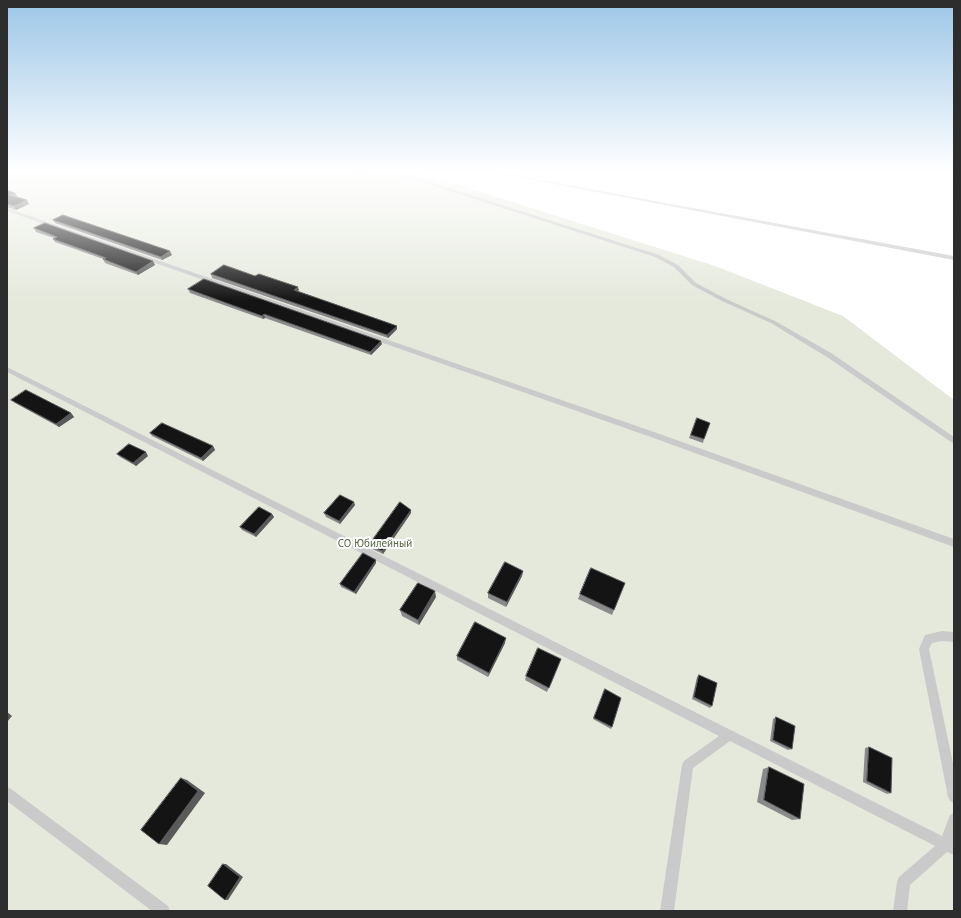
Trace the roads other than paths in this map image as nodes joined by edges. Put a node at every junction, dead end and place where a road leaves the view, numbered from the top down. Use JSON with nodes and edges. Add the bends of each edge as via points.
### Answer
{"nodes":[{"id":1,"x":27,"y":216,"type":"edge"},
{"id":2,"x":531,"y":216,"type":"edge"},
{"id":3,"x":728,"y":216,"type":"edge"},
{"id":4,"x":954,"y":258,"type":"edge"},
{"id":5,"x":7,"y":370,"type":"edge"},
{"id":6,"x":954,"y":441,"type":"edge"},
{"id":7,"x":954,"y":543,"type":"edge"},
{"id":8,"x":954,"y":637,"type":"edge"},
{"id":9,"x":729,"y":735,"type":"junction"},
{"id":10,"x":7,"y":793,"type":"edge"},
{"id":11,"x":954,"y":797,"type":"edge"},
{"id":12,"x":954,"y":819,"type":"edge"},
{"id":13,"x":950,"y":847,"type":"edge"},
{"id":14,"x":164,"y":911,"type":"edge"},
{"id":15,"x":667,"y":911,"type":"edge"},
{"id":16,"x":900,"y":911,"type":"edge"}],
"edges":[{"from":1,"to":7,"type":"lane"},
{"from":2,"to":6,"type":"lane","via":[[657,256],[676,266],[694,284],[772,322],[829,355]]},
{"from":3,"to":4,"type":"lane"},
{"from":5,"to":9,"type":"lane"},
{"from":8,"to":11,"type":"lane","via":[[928,639],[924,649]]},
{"from":9,"to":13,"type":"lane"},
{"from":9,"to":15,"type":"lane","via":[[688,765]]},
{"from":10,"to":14,"type":"lane"},
{"from":12,"to":13,"type":"lane"},
{"from":13,"to":16,"type":"lane","via":[[904,882]]}]}
